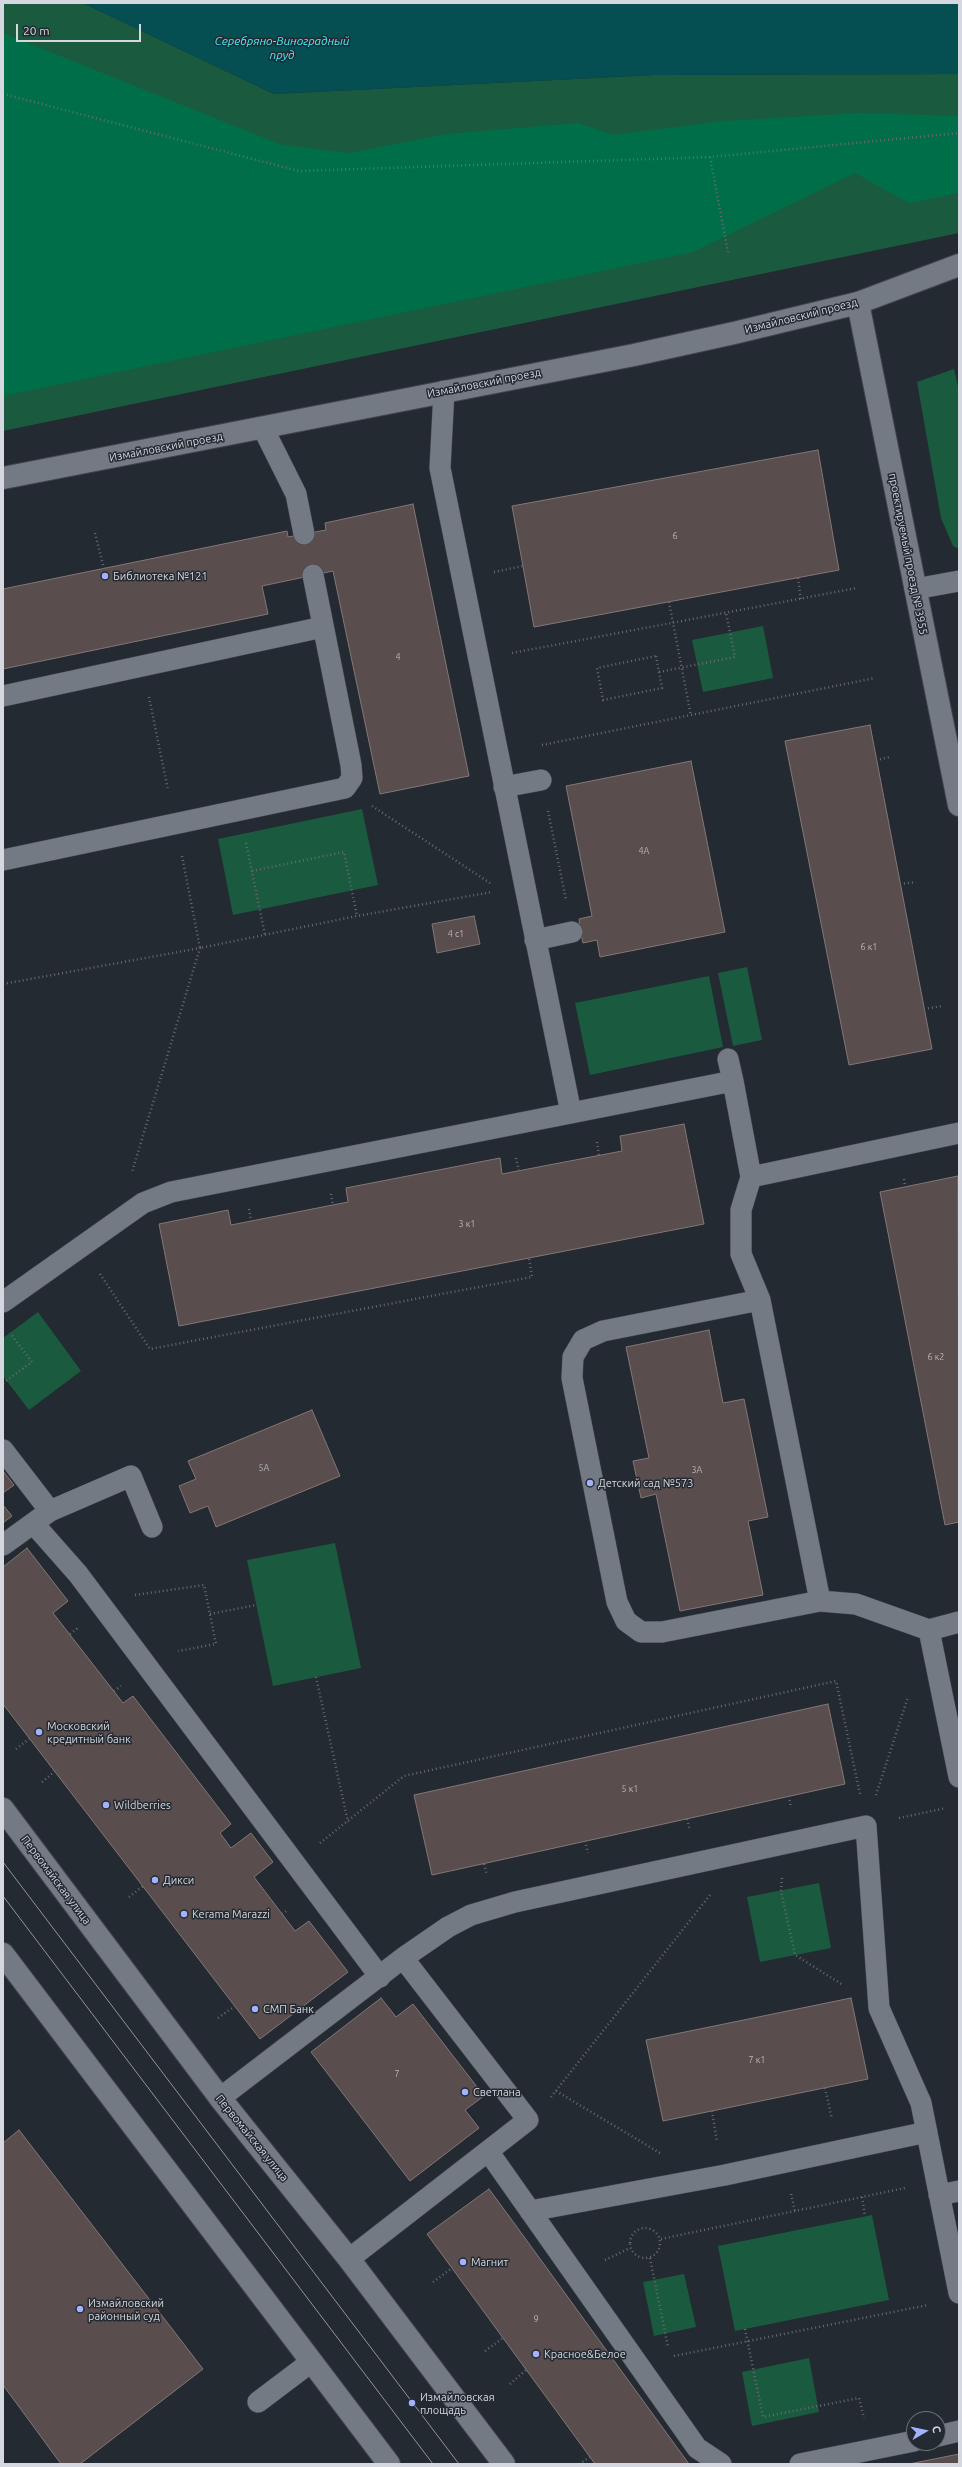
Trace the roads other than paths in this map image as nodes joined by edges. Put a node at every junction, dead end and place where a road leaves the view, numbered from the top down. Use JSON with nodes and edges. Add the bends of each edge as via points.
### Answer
{"nodes":[{"id":1,"x":959,"y":266,"type":"edge"},
{"id":2,"x":858,"y":302,"type":"junction"},
{"id":3,"x":444,"y":391,"type":"junction"},
{"id":4,"x":263,"y":428,"type":"junction"},
{"id":5,"x":3,"y":478,"type":"edge"},
{"id":6,"x":304,"y":534,"type":"dead end"},
{"id":7,"x":313,"y":575,"type":"dead end"},
{"id":8,"x":959,"y":581,"type":"edge"},
{"id":9,"x":915,"y":589,"type":"junction"},
{"id":10,"x":323,"y":627,"type":"junction"},
{"id":11,"x":3,"y":696,"type":"edge"},
{"id":12,"x":541,"y":780,"type":"dead end"},
{"id":13,"x":504,"y":787,"type":"junction"},
{"id":14,"x":959,"y":805,"type":"edge"},
{"id":15,"x":3,"y":860,"type":"edge"},
{"id":16,"x":572,"y":932,"type":"dead end"},
{"id":17,"x":535,"y":940,"type":"junction"},
{"id":18,"x":728,"y":1060,"type":"dead end"},
{"id":19,"x":733,"y":1081,"type":"junction"},
{"id":20,"x":571,"y":1113,"type":"junction"},
{"id":21,"x":959,"y":1133,"type":"edge"},
{"id":22,"x":751,"y":1177,"type":"junction"},
{"id":23,"x":760,"y":1300,"type":"junction"},
{"id":24,"x":3,"y":1302,"type":"edge"},
{"id":25,"x":3,"y":1450,"type":"edge"},
{"id":26,"x":42,"y":1517,"type":"junction"},
{"id":27,"x":152,"y":1527,"type":"dead end"},
{"id":28,"x":3,"y":1545,"type":"edge"},
{"id":29,"x":820,"y":1601,"type":"junction"},
{"id":30,"x":959,"y":1622,"type":"edge"},
{"id":31,"x":929,"y":1630,"type":"junction"},
{"id":32,"x":959,"y":1778,"type":"edge"},
{"id":33,"x":3,"y":1809,"type":"edge"},
{"id":34,"x":3,"y":1954,"type":"edge"},
{"id":35,"x":403,"y":1958,"type":"junction"},
{"id":36,"x":380,"y":1977,"type":"junction"},
{"id":37,"x":220,"y":2098,"type":"junction"},
{"id":38,"x":927,"y":2132,"type":"junction"},
{"id":39,"x":488,"y":2151,"type":"junction"},
{"id":40,"x":945,"y":2189,"type":"edge"},
{"id":41,"x":530,"y":2211,"type":"junction"},
{"id":42,"x":349,"y":2259,"type":"junction"},
{"id":43,"x":959,"y":2293,"type":"edge"},
{"id":44,"x":311,"y":2362,"type":"junction"},
{"id":45,"x":258,"y":2402,"type":"dead end"},
{"id":46,"x":959,"y":2432,"type":"edge"},
{"id":47,"x":946,"y":2434,"type":"edge"},
{"id":48,"x":906,"y":2443,"type":"edge"},
{"id":49,"x":389,"y":2464,"type":"edge"},
{"id":50,"x":504,"y":2464,"type":"edge"},
{"id":51,"x":721,"y":2464,"type":"edge"},
{"id":52,"x":800,"y":2464,"type":"edge"}],
"edges":[{"from":1,"to":2,"type":"street","name":"Измайловский проезд"},
{"from":2,"to":3,"type":"street","name":"Измайловский проезд","via":[[634,355]]},
{"from":2,"to":9,"type":"street","name":"проектируемый проезд № 3955"},
{"from":3,"to":4,"type":"street","name":"Измайловский проезд"},
{"from":3,"to":13,"type":"lane","via":[[440,468]]},
{"from":4,"to":5,"type":"street","name":"Измайловский проезд"},
{"from":4,"to":6,"type":"lane","via":[[296,494]]},
{"from":7,"to":10,"type":"lane"},
{"from":8,"to":9,"type":"lane"},
{"from":9,"to":14,"type":"street","name":"проектируемый проезд № 3955"},
{"from":10,"to":11,"type":"lane"},
{"from":10,"to":15,"type":"lane","via":[[351,765],[352,778],[345,788]]},
{"from":12,"to":13,"type":"lane"},
{"from":13,"to":17,"type":"lane"},
{"from":16,"to":17,"type":"lane"},
{"from":17,"to":20,"type":"lane"},
{"from":18,"to":19,"type":"lane"},
{"from":19,"to":20,"type":"lane"},
{"from":19,"to":22,"type":"lane"},
{"from":20,"to":24,"type":"lane","via":[[170,1192],[143,1203]]},
{"from":21,"to":22,"type":"lane"},
{"from":22,"to":23,"type":"lane","via":[[741,1210],[741,1254]]},
{"from":23,"to":29,"type":"lane"},
{"from":23,"to":29,"type":"lane","via":[[603,1331],[583,1340],[573,1357],[572,1378],[615,1594],[626,1621],[641,1632],[662,1632]]},
{"from":25,"to":26,"type":"lane"},
{"from":26,"to":27,"type":"lane","via":[[131,1476]]},
{"from":26,"to":28,"type":"lane"},
{"from":26,"to":36,"type":"lane","via":[[78,1574]]},
{"from":29,"to":31,"type":"lane","via":[[856,1604]]},
{"from":30,"to":31,"type":"lane"},
{"from":31,"to":32,"type":"lane"},
{"from":33,"to":37,"type":"street","name":"Первомайская улица"},
{"from":34,"to":44,"type":"street"},
{"from":35,"to":36,"type":"lane"},
{"from":35,"to":38,"type":"lane","via":[[448,1927],[471,1915],[515,1902],[866,1826],[879,2008],[921,2103]]},
{"from":35,"to":39,"type":"lane","via":[[528,2120]]},
{"from":36,"to":37,"type":"lane"},
{"from":37,"to":42,"type":"street","name":"Первомайская улица"},
{"from":38,"to":40,"type":"lane"},
{"from":38,"to":41,"type":"lane","via":[[725,2175]]},
{"from":39,"to":41,"type":"lane"},
{"from":39,"to":42,"type":"lane"},
{"from":40,"to":43,"type":"lane"},
{"from":41,"to":51,"type":"lane","via":[[697,2448]]},
{"from":42,"to":50,"type":"street","name":"Первомайская улица"},
{"from":44,"to":45,"type":"lane"},
{"from":44,"to":49,"type":"street"},
{"from":46,"to":47,"type":"lane"},
{"from":48,"to":52,"type":"lane"}]}
